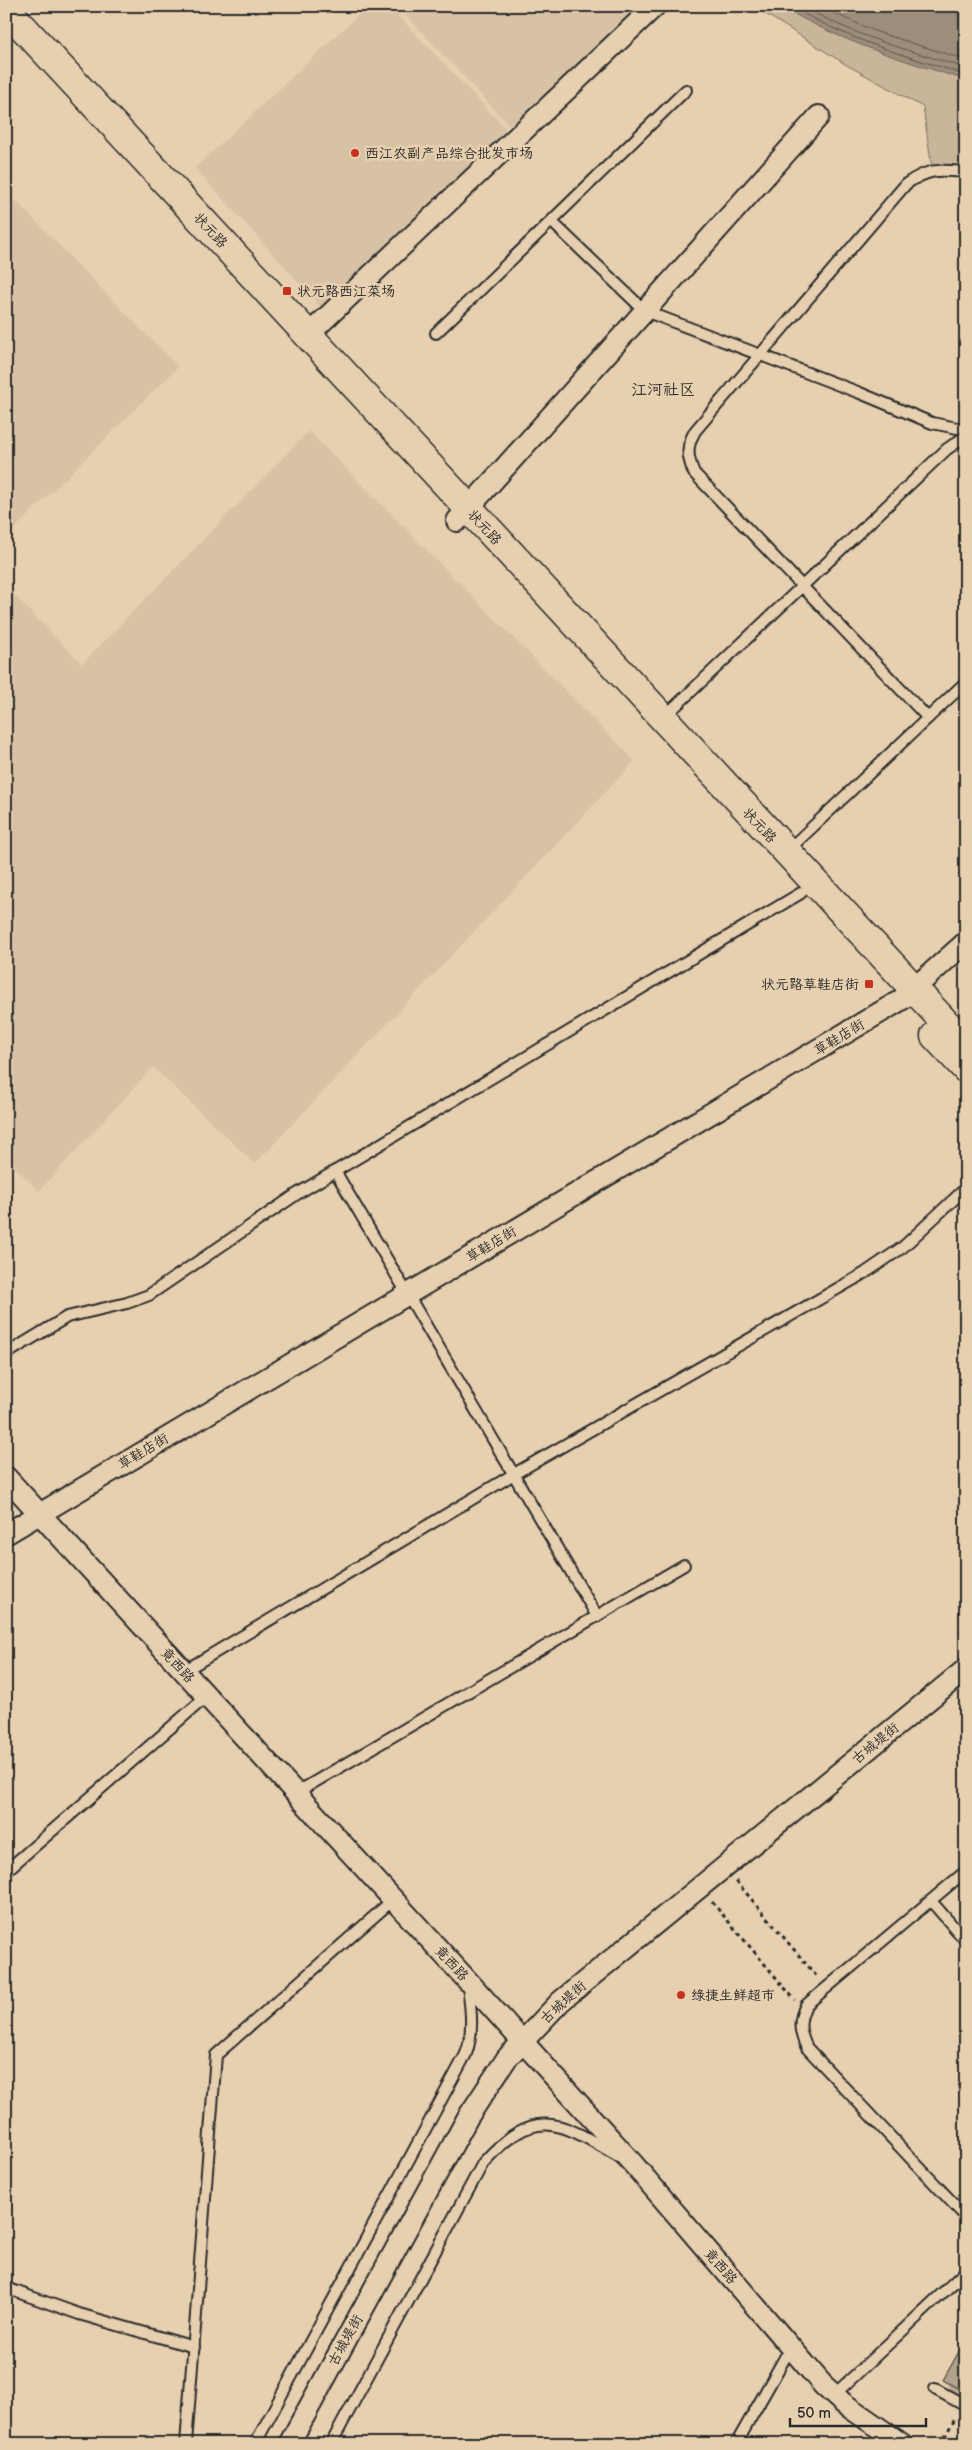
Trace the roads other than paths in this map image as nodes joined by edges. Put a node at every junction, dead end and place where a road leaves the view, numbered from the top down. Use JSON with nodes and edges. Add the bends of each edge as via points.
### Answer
{"nodes":[{"id":1,"x":653,"y":7,"type":"edge"},
{"id":2,"x":6,"y":9,"type":"edge"},
{"id":3,"x":6,"y":33,"type":"edge"},
{"id":4,"x":686,"y":90,"type":"dead end"},
{"id":5,"x":818,"y":116,"type":"dead end"},
{"id":6,"x":966,"y":172,"type":"edge"},
{"id":7,"x":552,"y":222,"type":"junction"},
{"id":8,"x":645,"y":311,"type":"junction"},
{"id":9,"x":436,"y":334,"type":"dead end"},
{"id":10,"x":308,"y":336,"type":"junction"},
{"id":11,"x":760,"y":355,"type":"junction"},
{"id":12,"x":966,"y":427,"type":"edge"},
{"id":13,"x":966,"y":436,"type":"edge"},
{"id":14,"x":463,"y":515,"type":"junction"},
{"id":15,"x":802,"y":586,"type":"junction"},
{"id":16,"x":966,"y":682,"type":"edge"},
{"id":17,"x":662,"y":718,"type":"junction"},
{"id":18,"x":928,"y":718,"type":"junction"},
{"id":19,"x":786,"y":852,"type":"junction"},
{"id":20,"x":801,"y":893,"type":"junction"},
{"id":21,"x":966,"y":942,"type":"edge"},
{"id":22,"x":908,"y":995,"type":"junction"},
{"id":23,"x":966,"y":1045,"type":"edge"},
{"id":24,"x":966,"y":1069,"type":"edge"},
{"id":25,"x":335,"y":1171,"type":"junction"},
{"id":26,"x":966,"y":1188,"type":"edge"},
{"id":27,"x":408,"y":1293,"type":"junction"},
{"id":28,"x":6,"y":1354,"type":"edge"},
{"id":29,"x":514,"y":1474,"type":"junction"},
{"id":30,"x":6,"y":1477,"type":"edge"},
{"id":31,"x":38,"y":1513,"type":"junction"},
{"id":32,"x":6,"y":1534,"type":"edge"},
{"id":33,"x":684,"y":1565,"type":"dead end"},
{"id":34,"x":597,"y":1616,"type":"junction"},
{"id":35,"x":966,"y":1669,"type":"edge"},
{"id":36,"x":184,"y":1671,"type":"junction"},
{"id":37,"x":207,"y":1696,"type":"junction"},
{"id":38,"x":296,"y":1793,"type":"junction"},
{"id":39,"x":6,"y":1871,"type":"edge"},
{"id":40,"x":966,"y":1871,"type":"edge"},
{"id":41,"x":394,"y":1899,"type":"junction"},
{"id":42,"x":931,"y":1901,"type":"junction"},
{"id":43,"x":966,"y":1941,"type":"edge"},
{"id":44,"x":467,"y":1980,"type":"junction"},
{"id":45,"x":522,"y":2041,"type":"junction"},
{"id":46,"x":634,"y":2165,"type":"junction"},
{"id":47,"x":966,"y":2217,"type":"edge"},
{"id":48,"x":966,"y":2271,"type":"edge"},
{"id":49,"x":6,"y":2288,"type":"edge"},
{"id":50,"x":194,"y":2347,"type":"junction"},
{"id":51,"x":791,"y":2347,"type":"junction"},
{"id":52,"x":935,"y":2389,"type":"dead end"},
{"id":53,"x":834,"y":2395,"type":"junction"},
{"id":54,"x":964,"y":2405,"type":"edge"},
{"id":55,"x":186,"y":2444,"type":"edge"},
{"id":56,"x":255,"y":2444,"type":"edge"},
{"id":57,"x":289,"y":2444,"type":"edge"},
{"id":58,"x":331,"y":2444,"type":"edge"},
{"id":59,"x":736,"y":2444,"type":"edge"},
{"id":60,"x":902,"y":2444,"type":"edge"}],
"edges":[{"from":1,"to":10,"type":"street"},
{"from":2,"to":10,"type":"main road","name":"状元路"},
{"from":3,"to":14,"type":"main road","name":"状元路"},
{"from":4,"to":7,"type":"lane"},
{"from":5,"to":8,"type":"street"},
{"from":6,"to":11,"type":"lane","via":[[936,170],[921,174],[906,184]]},
{"from":7,"to":8,"type":"lane"},
{"from":7,"to":9,"type":"lane"},
{"from":8,"to":11,"type":"lane"},
{"from":8,"to":14,"type":"street"},
{"from":10,"to":14,"type":"main road","name":"状元路"},
{"from":11,"to":12,"type":"lane","via":[[932,423]]},
{"from":11,"to":15,"type":"lane","via":[[695,431],[688,444],[687,457],[694,473]]},
{"from":13,"to":15,"type":"lane","via":[[947,449]]},
{"from":14,"to":17,"type":"main road","name":"状元路"},
{"from":14,"to":20,"type":"main road","name":"状元路"},
{"from":15,"to":17,"type":"lane"},
{"from":15,"to":18,"type":"lane"},
{"from":16,"to":18,"type":"lane"},
{"from":17,"to":19,"type":"main road","name":"状元路"},
{"from":18,"to":19,"type":"lane"},
{"from":19,"to":22,"type":"main road","name":"状元路"},
{"from":20,"to":22,"type":"main road","name":"状元路"},
{"from":20,"to":25,"type":"lane"},
{"from":21,"to":22,"type":"street","name":"草鞋店街"},
{"from":22,"to":23,"type":"main road","name":"状元路"},
{"from":22,"to":24,"type":"main road","name":"状元路"},
{"from":22,"to":27,"type":"street","name":"草鞋店街"},
{"from":25,"to":27,"type":"lane"},
{"from":25,"to":28,"type":"lane","via":[[149,1295],[67,1317]]},
{"from":26,"to":29,"type":"lane","via":[[903,1247],[865,1273]]},
{"from":27,"to":29,"type":"lane"},
{"from":27,"to":31,"type":"street","name":"草鞋店街"},
{"from":29,"to":34,"type":"lane"},
{"from":29,"to":36,"type":"lane"},
{"from":30,"to":31,"type":"street","name":"竟西路"},
{"from":31,"to":32,"type":"street","name":"草鞋店街"},
{"from":31,"to":36,"type":"street","name":"竟西路"},
{"from":33,"to":34,"type":"lane"},
{"from":34,"to":38,"type":"lane"},
{"from":35,"to":45,"type":"street","name":"古城堤街","via":[[561,2001]]},
{"from":36,"to":37,"type":"street","name":"竟西路"},
{"from":37,"to":38,"type":"street","name":"竟西路"},
{"from":37,"to":39,"type":"lane"},
{"from":38,"to":41,"type":"street","name":"竟西路"},
{"from":40,"to":42,"type":"lane"},
{"from":41,"to":44,"type":"street","name":"竟西路"},
{"from":41,"to":50,"type":"lane","via":[[216,2055]]},
{"from":42,"to":43,"type":"lane"},
{"from":42,"to":47,"type":"lane","via":[[806,2005],[799,2018],[807,2048]]},
{"from":44,"to":45,"type":"street","name":"竟西路"},
{"from":44,"to":56,"type":"lane","via":[[472,2039],[466,2054]]},
{"from":45,"to":46,"type":"street","name":"竟西路"},
{"from":45,"to":57,"type":"street","name":"古城堤街","via":[[468,2117]]},
{"from":46,"to":51,"type":"street","name":"竟西路"},
{"from":46,"to":58,"type":"lane","via":[[572,2129],[549,2124],[522,2129],[501,2143],[483,2163]]},
{"from":48,"to":53,"type":"lane"},
{"from":49,"to":50,"type":"lane","via":[[79,2314]]},
{"from":50,"to":55,"type":"lane"},
{"from":51,"to":53,"type":"street","name":"竟西路"},
{"from":51,"to":59,"type":"lane"},
{"from":52,"to":54,"type":"lane"},
{"from":53,"to":60,"type":"street","name":"竟西路"}]}
